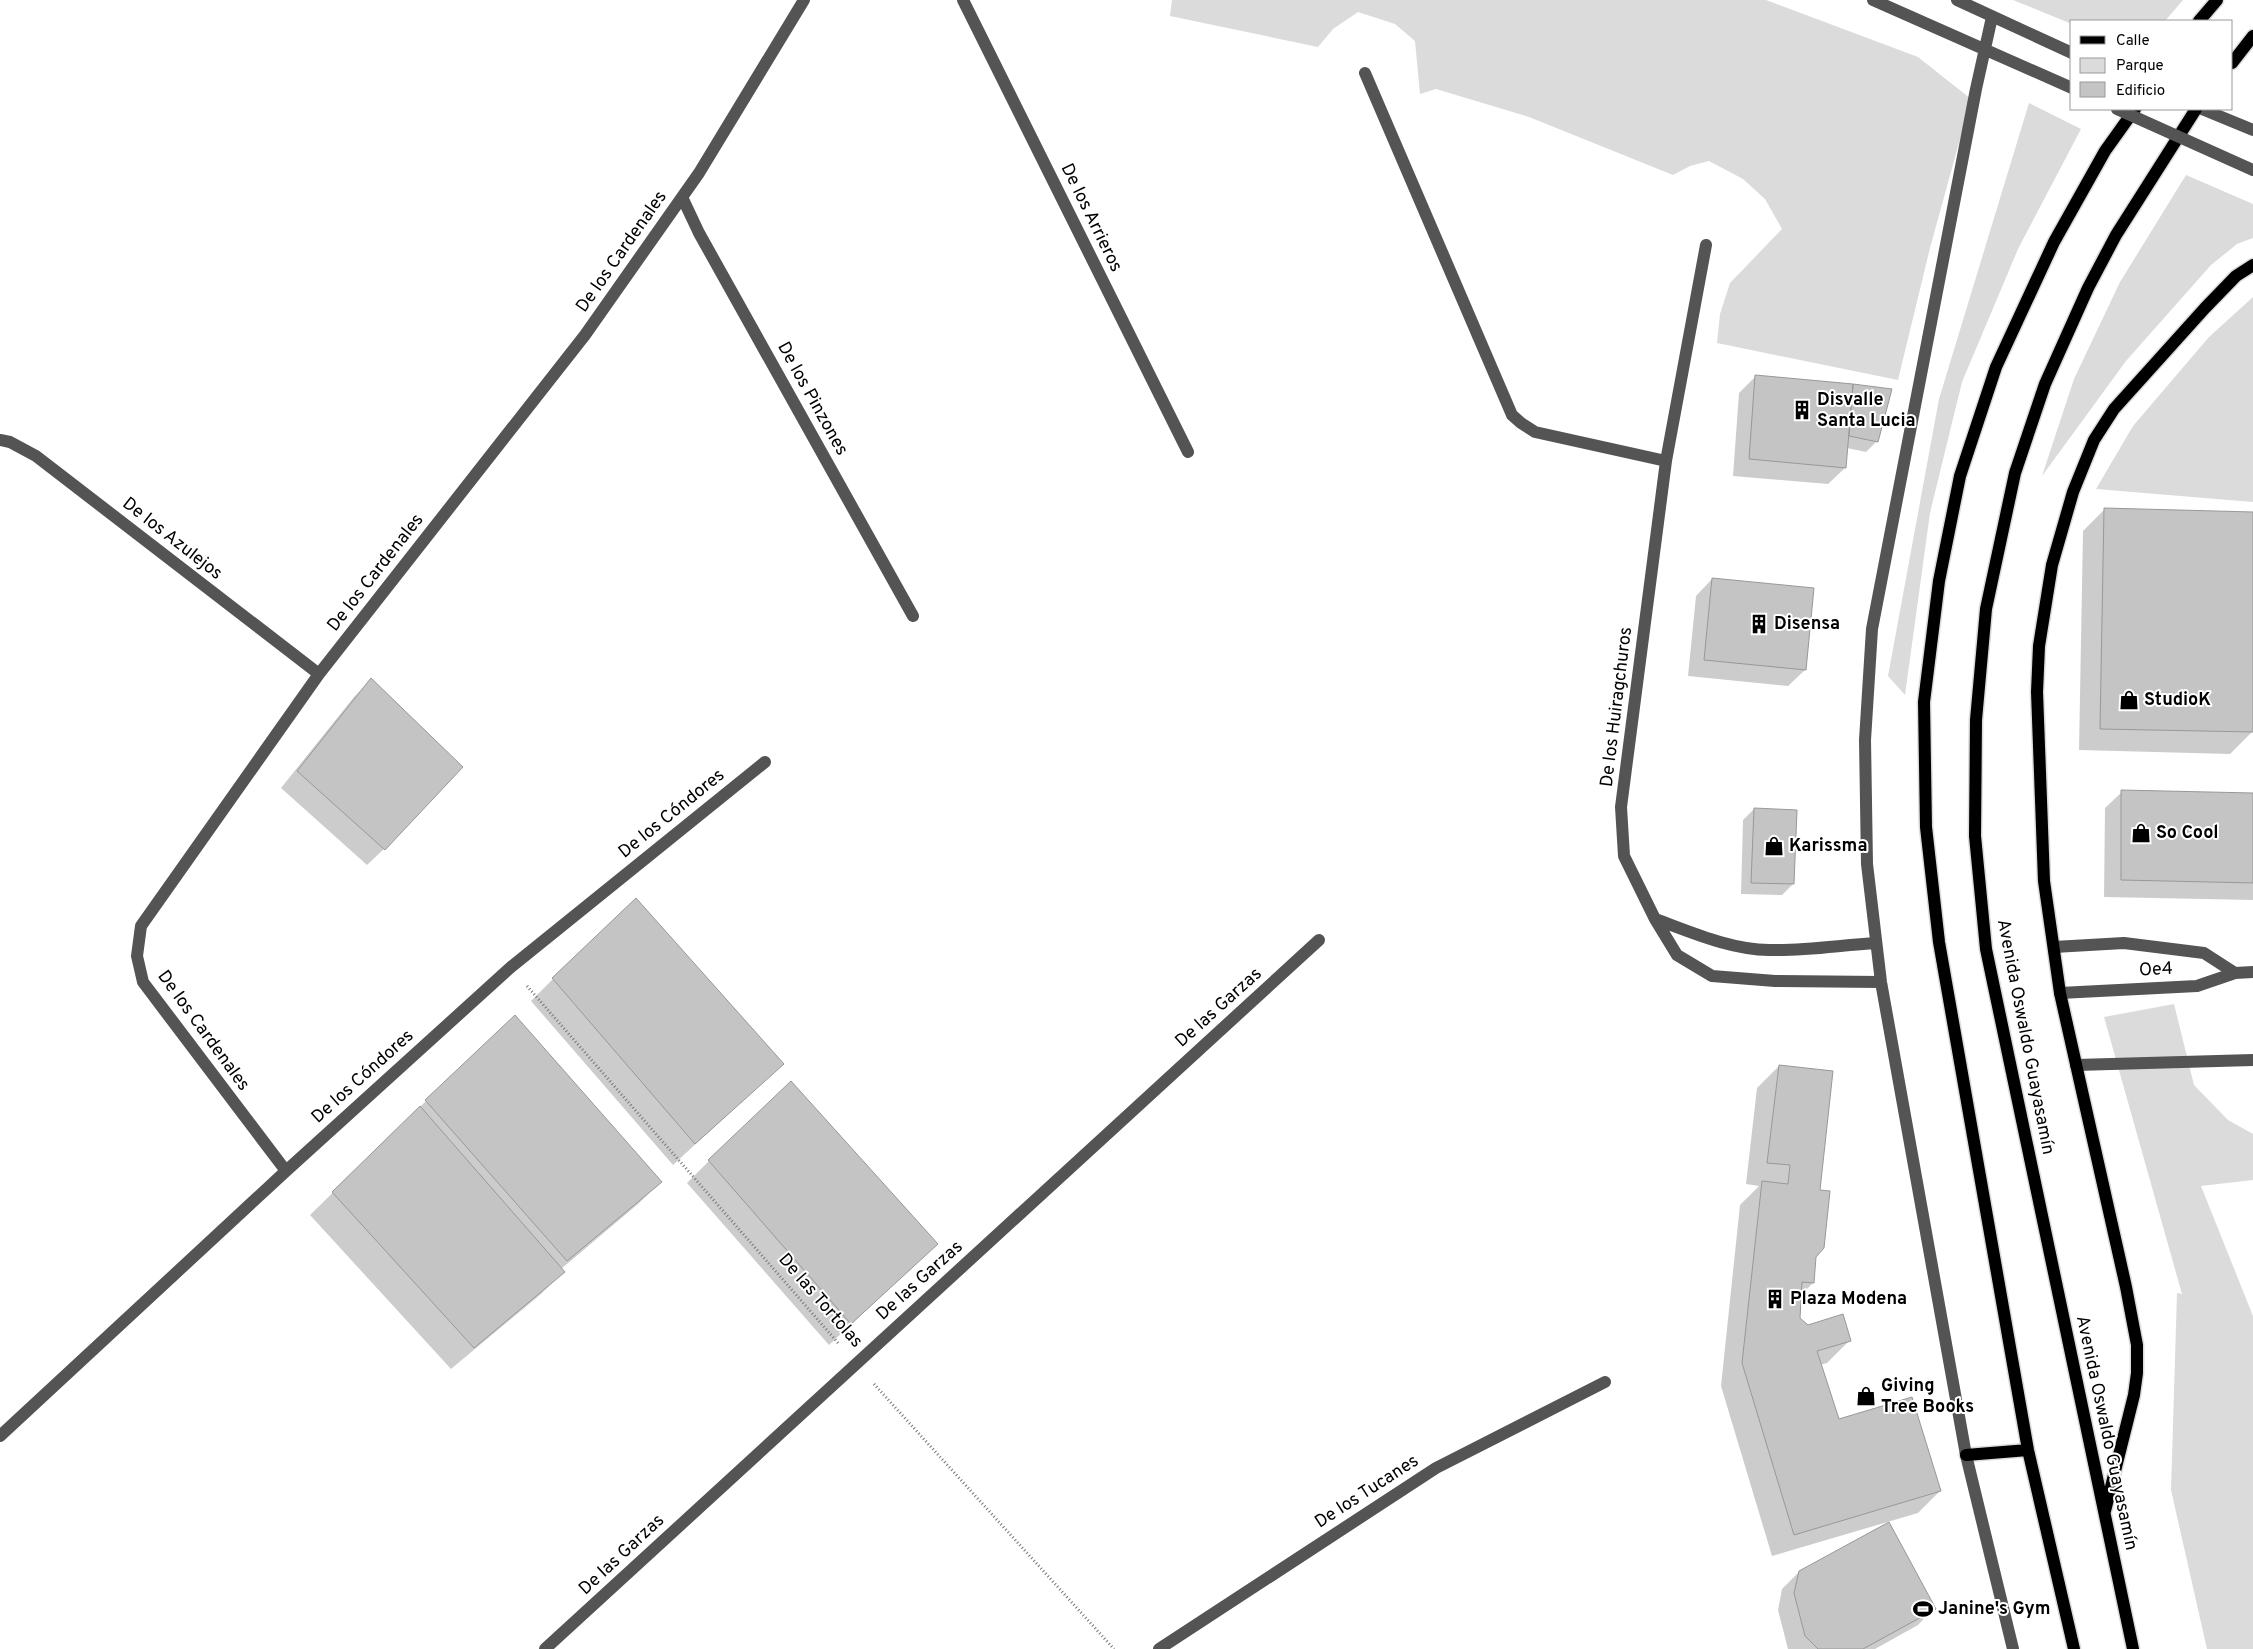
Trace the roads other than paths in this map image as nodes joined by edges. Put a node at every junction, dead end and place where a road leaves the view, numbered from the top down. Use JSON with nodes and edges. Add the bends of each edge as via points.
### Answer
{"nodes":[{"id":1,"x":804,"y":0,"type":"edge"},
{"id":2,"x":963,"y":0,"type":"edge"},
{"id":3,"x":1873,"y":0,"type":"edge"},
{"id":4,"x":1957,"y":0,"type":"edge"},
{"id":5,"x":2217,"y":0,"type":"edge"},
{"id":6,"x":1992,"y":17,"type":"junction"},
{"id":7,"x":2200,"y":20,"type":"edge"},
{"id":8,"x":2253,"y":36,"type":"edge"},
{"id":9,"x":1983,"y":51,"type":"junction"},
{"id":10,"x":2069,"y":52,"type":"edge"},
{"id":11,"x":2233,"y":62,"type":"edge"},
{"id":12,"x":1365,"y":73,"type":"dead end"},
{"id":13,"x":2070,"y":87,"type":"edge"},
{"id":14,"x":2119,"y":110,"type":"edge"},
{"id":15,"x":2134,"y":110,"type":"edge"},
{"id":16,"x":2195,"y":110,"type":"edge"},
{"id":17,"x":2204,"y":110,"type":"edge"},
{"id":18,"x":2253,"y":130,"type":"edge"},
{"id":19,"x":2253,"y":170,"type":"edge"},
{"id":20,"x":682,"y":197,"type":"junction"},
{"id":21,"x":1706,"y":245,"type":"dead end"},
{"id":22,"x":2253,"y":265,"type":"edge"},
{"id":23,"x":0,"y":440,"type":"edge"},
{"id":24,"x":1188,"y":452,"type":"dead end"},
{"id":25,"x":1666,"y":462,"type":"junction"},
{"id":26,"x":913,"y":616,"type":"dead end"},
{"id":27,"x":319,"y":674,"type":"junction"},
{"id":28,"x":765,"y":762,"type":"dead end"},
{"id":29,"x":1655,"y":919,"type":"junction"},
{"id":30,"x":1319,"y":940,"type":"dead end"},
{"id":31,"x":1876,"y":943,"type":"junction"},
{"id":32,"x":2054,"y":947,"type":"junction"},
{"id":33,"x":2253,"y":972,"type":"edge"},
{"id":34,"x":2235,"y":973,"type":"junction"},
{"id":35,"x":1881,"y":982,"type":"junction"},
{"id":36,"x":2060,"y":994,"type":"junction"},
{"id":37,"x":2253,"y":1060,"type":"edge"},
{"id":38,"x":2076,"y":1065,"type":"junction"},
{"id":39,"x":286,"y":1171,"type":"junction"},
{"id":40,"x":1605,"y":1382,"type":"dead end"},
{"id":41,"x":0,"y":1436,"type":"edge"},
{"id":42,"x":2028,"y":1450,"type":"junction"},
{"id":43,"x":1966,"y":1456,"type":"junction"},
{"id":44,"x":2104,"y":1514,"type":"junction"},
{"id":45,"x":545,"y":1649,"type":"edge"},
{"id":46,"x":1158,"y":1649,"type":"edge"},
{"id":47,"x":2013,"y":1649,"type":"edge"},
{"id":48,"x":2074,"y":1649,"type":"edge"},
{"id":49,"x":2133,"y":1649,"type":"edge"}],
"edges":[{"from":1,"to":20,"type":"street","name":"De los Cardenales"},
{"from":2,"to":24,"type":"street","name":"De los Arrieros"},
{"from":3,"to":9,"type":"street"},
{"from":4,"to":6,"type":"street"},
{"from":5,"to":7,"type":"main road"},
{"from":6,"to":9,"type":"street"},
{"from":6,"to":10,"type":"street"},
{"from":8,"to":11,"type":"main road"},
{"from":9,"to":13,"type":"street"},
{"from":9,"to":31,"type":"street","via":[[1872,629],[1865,740],[1867,864]]},
{"from":12,"to":25,"type":"street","via":[[1512,415],[1535,432]]},
{"from":14,"to":19,"type":"street","bridge":true},
{"from":15,"to":42,"type":"main road","via":[[2105,151],[2054,242],[1996,367],[1960,476],[1939,581],[1924,702],[1926,827],[1939,942]]},
{"from":16,"to":44,"type":"main road","name":"Avenida Oswaldo Guayasamín","via":[[2116,235],[2045,384],[2015,472],[1986,609],[1976,720],[1975,836],[1986,949]]},
{"from":17,"to":18,"type":"street"},
{"from":20,"to":26,"type":"street","name":"De los Pinzones"},
{"from":20,"to":27,"type":"street","name":"De los Cardenales","via":[[584,335]]},
{"from":21,"to":25,"type":"street","name":"De los Huiragchuros"},
{"from":22,"to":32,"type":"main road","via":[[2236,276],[2114,408],[2091,446],[2073,492],[2052,565],[2037,692],[2044,881]]},
{"from":23,"to":27,"type":"street","name":"De los Azulejos","via":[[36,456]]},
{"from":25,"to":29,"type":"street","name":"De los Huiragchuros","via":[[1621,807],[1624,856]]},
{"from":27,"to":39,"type":"street","name":"De los Cardenales","via":[[151,909],[141,926],[138,941],[143,982]]},
{"from":28,"to":39,"type":"street","name":"De los Cóndores","via":[[510,967]]},
{"from":29,"to":31,"type":"street","via":[[1743,947],[1769,950]]},
{"from":29,"to":35,"type":"street","name":"De los Huiragchuros","via":[[1676,954],[1712,976],[1775,982]]},
{"from":30,"to":45,"type":"street","name":"De las Garzas"},
{"from":31,"to":35,"type":"street"},
{"from":32,"to":34,"type":"street","via":[[2124,943],[2204,953]]},
{"from":32,"to":36,"type":"main road"},
{"from":33,"to":34,"type":"street","name":"Oe4"},
{"from":34,"to":36,"type":"street","name":"Oe4","via":[[2197,986]]},
{"from":35,"to":43,"type":"street"},
{"from":36,"to":38,"type":"main road"},
{"from":37,"to":38,"type":"street"},
{"from":38,"to":44,"type":"main road","via":[[2137,1345],[2134,1395]]},
{"from":39,"to":41,"type":"street","name":"De los Cóndores"},
{"from":40,"to":46,"type":"street","name":"De los Tucanes","via":[[1436,1468]]},
{"from":42,"to":43,"type":"main road"},
{"from":42,"to":48,"type":"main road"},
{"from":43,"to":47,"type":"street"},
{"from":44,"to":49,"type":"main road","name":"Avenida Oswaldo Guayasamín"}]}
